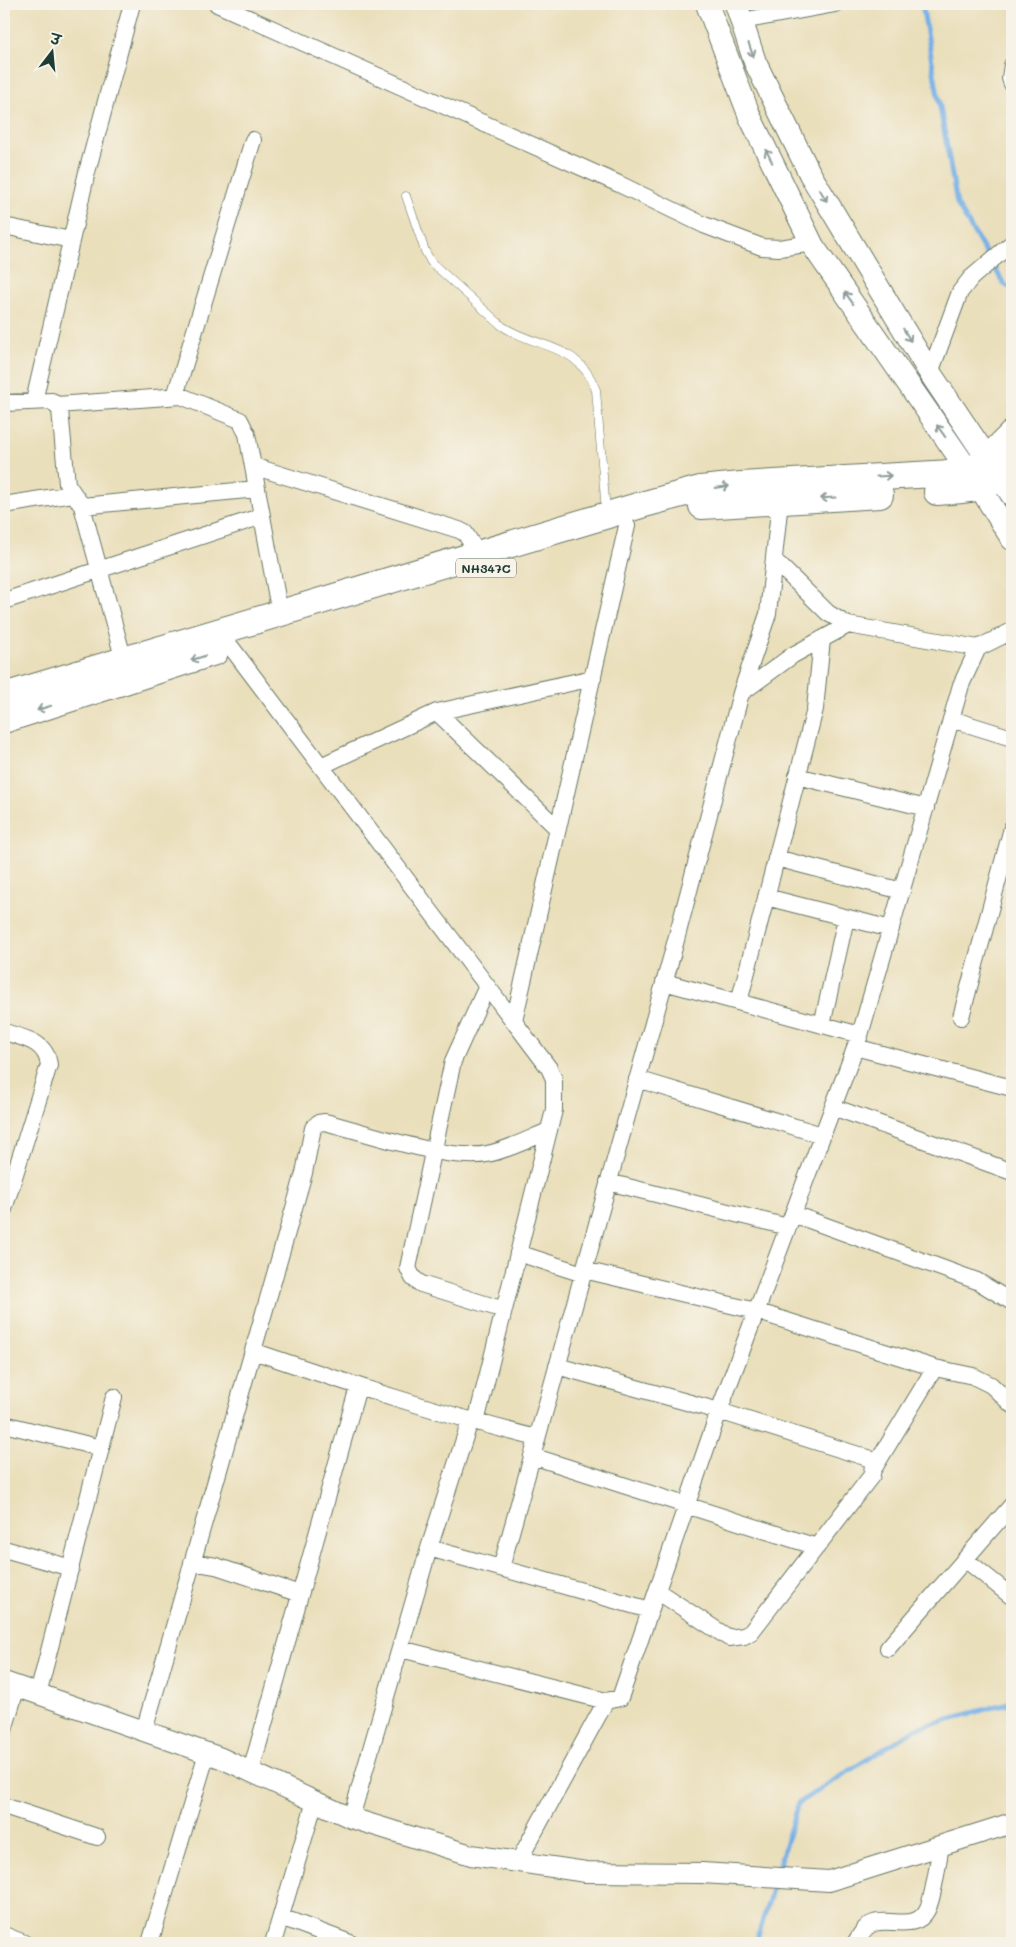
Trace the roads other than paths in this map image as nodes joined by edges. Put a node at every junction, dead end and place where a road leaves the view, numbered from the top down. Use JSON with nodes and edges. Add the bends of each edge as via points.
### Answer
{"nodes":[{"id":1,"x":132,"y":4,"type":"edge"},
{"id":2,"x":217,"y":4,"type":"edge"},
{"id":3,"x":707,"y":4,"type":"edge"},
{"id":4,"x":835,"y":4,"type":"edge"},
{"id":5,"x":245,"y":9,"type":"edge"},
{"id":6,"x":739,"y":12,"type":"edge"},
{"id":7,"x":1012,"y":65,"type":"edge"},
{"id":8,"x":1012,"y":84,"type":"edge"},
{"id":9,"x":253,"y":140,"type":"dead end"},
{"id":10,"x":406,"y":196,"type":"dead end"},
{"id":11,"x":4,"y":226,"type":"edge"},
{"id":12,"x":71,"y":240,"type":"junction"},
{"id":13,"x":812,"y":243,"type":"junction"},
{"id":14,"x":1012,"y":244,"type":"edge"},
{"id":15,"x":930,"y":373,"type":"junction"},
{"id":16,"x":175,"y":396,"type":"junction"},
{"id":17,"x":34,"y":401,"type":"junction"},
{"id":18,"x":4,"y":403,"type":"edge"},
{"id":19,"x":56,"y":405,"type":"junction"},
{"id":20,"x":1012,"y":434,"type":"edge"},
{"id":21,"x":253,"y":466,"type":"junction"},
{"id":22,"x":994,"y":476,"type":"edge"},
{"id":23,"x":859,"y":487,"type":"junction"},
{"id":24,"x":257,"y":489,"type":"junction"},
{"id":25,"x":78,"y":500,"type":"junction"},
{"id":26,"x":780,"y":501,"type":"junction"},
{"id":27,"x":4,"y":504,"type":"edge"},
{"id":28,"x":262,"y":516,"type":"junction"},
{"id":29,"x":617,"y":521,"type":"junction"},
{"id":30,"x":1012,"y":539,"type":"edge"},
{"id":31,"x":478,"y":554,"type":"junction"},
{"id":32,"x":774,"y":560,"type":"junction"},
{"id":33,"x":100,"y":571,"type":"junction"},
{"id":34,"x":4,"y":602,"type":"edge"},
{"id":35,"x":280,"y":614,"type":"junction"},
{"id":36,"x":848,"y":626,"type":"junction"},
{"id":37,"x":1012,"y":631,"type":"edge"},
{"id":38,"x":822,"y":639,"type":"junction"},
{"id":39,"x":231,"y":647,"type":"junction"},
{"id":40,"x":978,"y":648,"type":"junction"},
{"id":41,"x":124,"y":661,"type":"junction"},
{"id":42,"x":592,"y":678,"type":"junction"},
{"id":43,"x":741,"y":693,"type":"junction"},
{"id":44,"x":4,"y":696,"type":"edge"},
{"id":45,"x":437,"y":712,"type":"junction"},
{"id":46,"x":951,"y":719,"type":"junction"},
{"id":47,"x":4,"y":720,"type":"edge"},
{"id":48,"x":1012,"y":738,"type":"edge"},
{"id":49,"x":321,"y":766,"type":"junction"},
{"id":50,"x":797,"y":776,"type":"junction"},
{"id":51,"x":926,"y":808,"type":"junction"},
{"id":52,"x":1012,"y":828,"type":"edge"},
{"id":53,"x":558,"y":829,"type":"junction"},
{"id":54,"x":776,"y":858,"type":"junction"},
{"id":55,"x":902,"y":891,"type":"junction"},
{"id":56,"x":766,"y":898,"type":"junction"},
{"id":57,"x":846,"y":918,"type":"junction"},
{"id":58,"x":890,"y":929,"type":"junction"},
{"id":59,"x":664,"y":982,"type":"junction"},
{"id":60,"x":487,"y":986,"type":"junction"},
{"id":61,"x":739,"y":1002,"type":"junction"},
{"id":62,"x":961,"y":1017,"type":"dead end"},
{"id":63,"x":514,"y":1021,"type":"junction"},
{"id":64,"x":822,"y":1025,"type":"junction"},
{"id":65,"x":4,"y":1032,"type":"edge"},
{"id":66,"x":858,"y":1041,"type":"junction"},
{"id":67,"x":637,"y":1079,"type":"junction"},
{"id":68,"x":1012,"y":1088,"type":"edge"},
{"id":69,"x":833,"y":1108,"type":"junction"},
{"id":70,"x":548,"y":1131,"type":"junction"},
{"id":71,"x":822,"y":1135,"type":"junction"},
{"id":72,"x":432,"y":1150,"type":"junction"},
{"id":73,"x":1012,"y":1172,"type":"edge"},
{"id":74,"x":608,"y":1182,"type":"junction"},
{"id":75,"x":4,"y":1209,"type":"edge"},
{"id":76,"x":790,"y":1220,"type":"junction"},
{"id":77,"x":518,"y":1253,"type":"junction"},
{"id":78,"x":583,"y":1272,"type":"junction"},
{"id":79,"x":1012,"y":1302,"type":"edge"},
{"id":80,"x":504,"y":1310,"type":"junction"},
{"id":81,"x":756,"y":1312,"type":"junction"},
{"id":82,"x":253,"y":1350,"type":"junction"},
{"id":83,"x":557,"y":1366,"type":"junction"},
{"id":84,"x":931,"y":1374,"type":"dead end"},
{"id":85,"x":358,"y":1387,"type":"junction"},
{"id":86,"x":114,"y":1397,"type":"dead end"},
{"id":87,"x":1012,"y":1405,"type":"edge"},
{"id":88,"x":719,"y":1411,"type":"junction"},
{"id":89,"x":473,"y":1422,"type":"junction"},
{"id":90,"x":4,"y":1424,"type":"edge"},
{"id":91,"x":537,"y":1438,"type":"junction"},
{"id":92,"x":101,"y":1448,"type":"junction"},
{"id":93,"x":532,"y":1456,"type":"junction"},
{"id":94,"x":874,"y":1468,"type":"junction"},
{"id":95,"x":1012,"y":1505,"type":"edge"},
{"id":96,"x":686,"y":1506,"type":"junction"},
{"id":97,"x":817,"y":1547,"type":"junction"},
{"id":98,"x":429,"y":1548,"type":"junction"},
{"id":99,"x":4,"y":1549,"type":"edge"},
{"id":100,"x":965,"y":1559,"type":"junction"},
{"id":101,"x":192,"y":1562,"type":"junction"},
{"id":102,"x":71,"y":1568,"type":"junction"},
{"id":103,"x":501,"y":1568,"type":"junction"},
{"id":104,"x":657,"y":1591,"type":"junction"},
{"id":105,"x":300,"y":1594,"type":"junction"},
{"id":106,"x":1012,"y":1597,"type":"edge"},
{"id":107,"x":650,"y":1610,"type":"junction"},
{"id":108,"x":888,"y":1648,"type":"dead end"},
{"id":109,"x":400,"y":1649,"type":"junction"},
{"id":110,"x":10,"y":1684,"type":"edge"},
{"id":111,"x":38,"y":1694,"type":"junction"},
{"id":112,"x":606,"y":1701,"type":"junction"},
{"id":113,"x":4,"y":1730,"type":"edge"},
{"id":114,"x":144,"y":1731,"type":"junction"},
{"id":115,"x":207,"y":1753,"type":"junction"},
{"id":116,"x":251,"y":1771,"type":"junction"},
{"id":117,"x":315,"y":1801,"type":"junction"},
{"id":118,"x":4,"y":1806,"type":"edge"},
{"id":119,"x":351,"y":1818,"type":"junction"},
{"id":120,"x":1012,"y":1823,"type":"edge"},
{"id":121,"x":97,"y":1838,"type":"dead end"},
{"id":122,"x":941,"y":1845,"type":"junction"},
{"id":123,"x":518,"y":1862,"type":"junction"},
{"id":124,"x":281,"y":1917,"type":"junction"},
{"id":125,"x":4,"y":1934,"type":"edge"},
{"id":126,"x":24,"y":1943,"type":"edge"},
{"id":127,"x":150,"y":1943,"type":"edge"},
{"id":128,"x":273,"y":1943,"type":"edge"},
{"id":129,"x":350,"y":1943,"type":"edge"},
{"id":130,"x":855,"y":1943,"type":"edge"}],
"edges":[{"from":1,"to":12,"type":"street"},
{"from":2,"to":5,"type":"street"},
{"from":13,"to":3,"type":"main road","one_way":true,"via":[[750,117]]},
{"from":4,"to":6,"type":"street"},
{"from":5,"to":13,"type":"street","via":[[704,225],[762,247]]},
{"from":6,"to":15,"type":"main road","one_way":true,"via":[[755,62],[810,174]]},
{"from":7,"to":8,"type":"street"},
{"from":9,"to":16,"type":"street"},
{"from":10,"to":29,"type":"lane","via":[[431,262],[502,326],[580,361],[590,375],[596,390]]},
{"from":11,"to":12,"type":"street"},
{"from":12,"to":17,"type":"street"},
{"from":22,"to":13,"type":"main road","one_way":true},
{"from":14,"to":15,"type":"street","via":[[971,278],[960,292]]},
{"from":15,"to":22,"type":"main road"},
{"from":16,"to":19,"type":"street"},
{"from":16,"to":21,"type":"street","via":[[190,398],[240,420],[247,434]]},
{"from":17,"to":18,"type":"street"},
{"from":17,"to":19,"type":"street","via":[[52,401]]},
{"from":19,"to":25,"type":"street","via":[[60,410],[67,484]]},
{"from":20,"to":22,"type":"highway"},
{"from":21,"to":24,"type":"street"},
{"from":21,"to":31,"type":"street","via":[[459,530],[465,533]]},
{"from":22,"to":23,"type":"highway","number":"NH347C"},
{"from":22,"to":30,"type":"main road"},
{"from":23,"to":26,"type":"highway","number":"NH347C","one_way":true},
{"from":29,"to":23,"type":"highway","number":"NH347C","one_way":true,"via":[[700,489],[741,485]]},
{"from":24,"to":25,"type":"street"},
{"from":24,"to":28,"type":"street"},
{"from":25,"to":27,"type":"street"},
{"from":25,"to":33,"type":"street"},
{"from":26,"to":29,"type":"highway","number":"NH347C","via":[[698,506]]},
{"from":26,"to":32,"type":"street"},
{"from":28,"to":33,"type":"street"},
{"from":28,"to":35,"type":"street"},
{"from":29,"to":31,"type":"highway","number":"NH347C"},
{"from":29,"to":39,"type":"highway","number":"NH347C"},
{"from":29,"to":42,"type":"street"},
{"from":31,"to":35,"type":"highway","number":"NH347C"},
{"from":32,"to":36,"type":"street","via":[[828,613]]},
{"from":32,"to":43,"type":"street","via":[[768,614]]},
{"from":33,"to":34,"type":"street"},
{"from":33,"to":41,"type":"street"},
{"from":35,"to":41,"type":"highway","number":"NH347C"},
{"from":36,"to":38,"type":"street"},
{"from":36,"to":40,"type":"street"},
{"from":37,"to":40,"type":"street"},
{"from":38,"to":43,"type":"street","via":[[793,655]]},
{"from":38,"to":50,"type":"street","via":[[815,709]]},
{"from":39,"to":47,"type":"highway","number":"NH347C","one_way":true},
{"from":39,"to":49,"type":"street"},
{"from":40,"to":46,"type":"street","via":[[961,685]]},
{"from":41,"to":44,"type":"highway","number":"NH347C"},
{"from":42,"to":45,"type":"street"},
{"from":42,"to":53,"type":"street"},
{"from":43,"to":59,"type":"street"},
{"from":45,"to":49,"type":"street"},
{"from":45,"to":53,"type":"street"},
{"from":46,"to":48,"type":"street"},
{"from":46,"to":51,"type":"street"},
{"from":49,"to":60,"type":"street"},
{"from":50,"to":51,"type":"street"},
{"from":50,"to":54,"type":"street"},
{"from":51,"to":55,"type":"street"},
{"from":52,"to":62,"type":"street"},
{"from":53,"to":63,"type":"street"},
{"from":54,"to":55,"type":"street"},
{"from":54,"to":56,"type":"street"},
{"from":55,"to":58,"type":"street"},
{"from":56,"to":57,"type":"street"},
{"from":56,"to":61,"type":"street"},
{"from":57,"to":58,"type":"street"},
{"from":57,"to":64,"type":"street"},
{"from":58,"to":66,"type":"street"},
{"from":59,"to":61,"type":"street"},
{"from":59,"to":67,"type":"street"},
{"from":60,"to":63,"type":"street"},
{"from":60,"to":72,"type":"street","via":[[456,1050]]},
{"from":61,"to":64,"type":"street"},
{"from":63,"to":70,"type":"street","via":[[554,1079],[554,1110]]},
{"from":64,"to":66,"type":"street"},
{"from":65,"to":75,"type":"street","via":[[33,1041],[43,1048],[49,1065]]},
{"from":66,"to":68,"type":"street"},
{"from":66,"to":69,"type":"street"},
{"from":67,"to":71,"type":"street"},
{"from":67,"to":74,"type":"street"},
{"from":69,"to":71,"type":"street"},
{"from":69,"to":73,"type":"street"},
{"from":70,"to":72,"type":"street","via":[[486,1155],[467,1156]]},
{"from":70,"to":77,"type":"street"},
{"from":71,"to":76,"type":"street"},
{"from":72,"to":80,"type":"street","via":[[408,1268],[421,1284]]},
{"from":72,"to":82,"type":"street","via":[[325,1122],[313,1128],[304,1173]]},
{"from":74,"to":76,"type":"street"},
{"from":74,"to":78,"type":"street"},
{"from":76,"to":79,"type":"street","via":[[977,1281]]},
{"from":76,"to":81,"type":"street"},
{"from":77,"to":78,"type":"street"},
{"from":77,"to":80,"type":"street"},
{"from":78,"to":81,"type":"street"},
{"from":78,"to":83,"type":"street"},
{"from":80,"to":89,"type":"street"},
{"from":81,"to":87,"type":"street","via":[[936,1368],[973,1376],[991,1385]]},
{"from":81,"to":88,"type":"street"},
{"from":82,"to":85,"type":"street"},
{"from":82,"to":101,"type":"street"},
{"from":83,"to":88,"type":"street"},
{"from":83,"to":91,"type":"street"},
{"from":84,"to":94,"type":"street"},
{"from":85,"to":89,"type":"street"},
{"from":85,"to":105,"type":"street"},
{"from":86,"to":92,"type":"street"},
{"from":88,"to":94,"type":"street","via":[[868,1458]]},
{"from":88,"to":96,"type":"street"},
{"from":89,"to":91,"type":"street"},
{"from":89,"to":98,"type":"street"},
{"from":90,"to":92,"type":"street"},
{"from":91,"to":93,"type":"street"},
{"from":92,"to":102,"type":"street"},
{"from":93,"to":96,"type":"street"},
{"from":93,"to":103,"type":"street"},
{"from":94,"to":97,"type":"street"},
{"from":95,"to":100,"type":"street"},
{"from":96,"to":97,"type":"street"},
{"from":96,"to":104,"type":"street"},
{"from":97,"to":104,"type":"street","via":[[751,1632],[744,1636],[729,1638]]},
{"from":98,"to":103,"type":"street"},
{"from":98,"to":109,"type":"street"},
{"from":99,"to":102,"type":"street"},
{"from":100,"to":106,"type":"street"},
{"from":100,"to":108,"type":"street"},
{"from":101,"to":105,"type":"street","via":[[216,1566]]},
{"from":101,"to":114,"type":"street"},
{"from":102,"to":111,"type":"street"},
{"from":103,"to":107,"type":"street"},
{"from":104,"to":107,"type":"street"},
{"from":105,"to":116,"type":"street"},
{"from":107,"to":112,"type":"street","via":[[620,1698]]},
{"from":109,"to":112,"type":"street"},
{"from":109,"to":119,"type":"street"},
{"from":110,"to":111,"type":"street"},
{"from":110,"to":113,"type":"street"},
{"from":111,"to":114,"type":"street"},
{"from":112,"to":123,"type":"street"},
{"from":114,"to":115,"type":"street"},
{"from":115,"to":116,"type":"street"},
{"from":115,"to":127,"type":"street"},
{"from":116,"to":117,"type":"street"},
{"from":117,"to":119,"type":"street"},
{"from":117,"to":124,"type":"street"},
{"from":118,"to":121,"type":"street"},
{"from":119,"to":123,"type":"street","via":[[471,1855]]},
{"from":120,"to":122,"type":"street"},
{"from":122,"to":123,"type":"street","via":[[829,1881],[702,1873],[586,1872]]},
{"from":122,"to":130,"type":"street","via":[[928,1909],[921,1919],[874,1923]]},
{"from":124,"to":128,"type":"street"},
{"from":124,"to":129,"type":"street"},
{"from":125,"to":126,"type":"street"}]}
